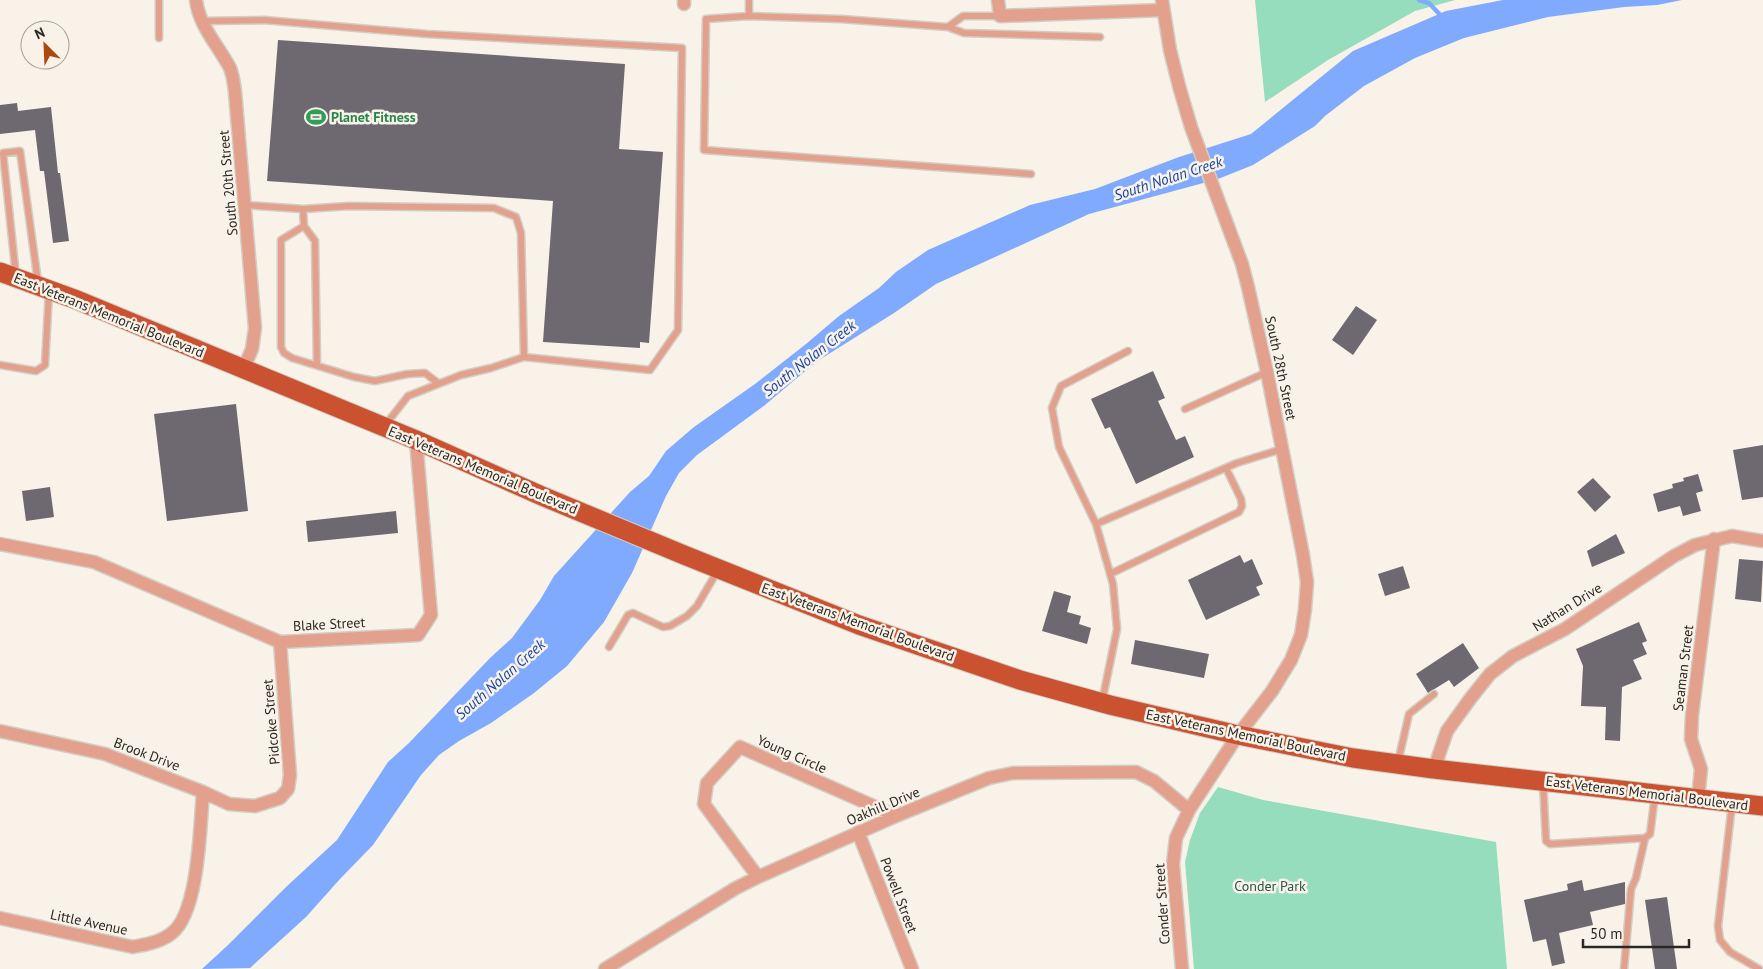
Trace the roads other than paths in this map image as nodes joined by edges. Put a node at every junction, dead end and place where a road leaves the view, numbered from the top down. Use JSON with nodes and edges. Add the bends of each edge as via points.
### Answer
{"nodes":[{"id":1,"x":158,"y":0,"type":"edge"},
{"id":2,"x":196,"y":0,"type":"edge"},
{"id":3,"x":749,"y":0,"type":"edge"},
{"id":4,"x":998,"y":0,"type":"edge"},
{"id":5,"x":1163,"y":5,"type":"edge"},
{"id":6,"x":749,"y":16,"type":"junction"},
{"id":7,"x":1000,"y":16,"type":"junction"},
{"id":8,"x":202,"y":21,"type":"junction"},
{"id":9,"x":948,"y":27,"type":"junction"},
{"id":10,"x":1100,"y":37,"type":"dead end"},
{"id":11,"x":160,"y":38,"type":"dead end"},
{"id":12,"x":1031,"y":174,"type":"dead end"},
{"id":13,"x":244,"y":205,"type":"junction"},
{"id":14,"x":304,"y":209,"type":"junction"},
{"id":15,"x":304,"y":226,"type":"junction"},
{"id":16,"x":8,"y":275,"type":"edge"},
{"id":17,"x":44,"y":288,"type":"junction"},
{"id":18,"x":1128,"y":351,"type":"dead end"},
{"id":19,"x":524,"y":357,"type":"junction"},
{"id":20,"x":0,"y":365,"type":"edge"},
{"id":21,"x":317,"y":365,"type":"junction"},
{"id":22,"x":243,"y":370,"type":"junction"},
{"id":23,"x":1267,"y":372,"type":"junction"},
{"id":24,"x":438,"y":383,"type":"junction"},
{"id":25,"x":1185,"y":409,"type":"dead end"},
{"id":26,"x":384,"y":427,"type":"junction"},
{"id":27,"x":416,"y":440,"type":"junction"},
{"id":28,"x":1282,"y":449,"type":"junction"},
{"id":29,"x":1226,"y":468,"type":"junction"},
{"id":30,"x":1096,"y":524,"type":"junction"},
{"id":31,"x":1714,"y":539,"type":"junction"},
{"id":32,"x":1763,"y":541,"type":"edge"},
{"id":33,"x":0,"y":544,"type":"edge"},
{"id":34,"x":718,"y":569,"type":"junction"},
{"id":35,"x":1110,"y":574,"type":"junction"},
{"id":36,"x":280,"y":642,"type":"junction"},
{"id":37,"x":609,"y":647,"type":"dead end"},
{"id":38,"x":1434,"y":694,"type":"dead end"},
{"id":39,"x":1102,"y":703,"type":"junction"},
{"id":40,"x":0,"y":731,"type":"edge"},
{"id":41,"x":1238,"y":735,"type":"junction"},
{"id":42,"x":1398,"y":764,"type":"junction"},
{"id":43,"x":1434,"y":768,"type":"junction"},
{"id":44,"x":1543,"y":781,"type":"junction"},
{"id":45,"x":203,"y":792,"type":"junction"},
{"id":46,"x":1655,"y":794,"type":"junction"},
{"id":47,"x":280,"y":798,"type":"joint"},
{"id":48,"x":1698,"y":798,"type":"junction"},
{"id":49,"x":1732,"y":803,"type":"junction"},
{"id":50,"x":1763,"y":806,"type":"edge"},
{"id":51,"x":1189,"y":810,"type":"junction"},
{"id":52,"x":896,"y":816,"type":"junction"},
{"id":53,"x":858,"y":832,"type":"junction"},
{"id":54,"x":1645,"y":838,"type":"junction"},
{"id":55,"x":758,"y":877,"type":"junction"},
{"id":56,"x":0,"y":918,"type":"edge"},
{"id":57,"x":605,"y":969,"type":"edge"},
{"id":58,"x":912,"y":969,"type":"edge"},
{"id":59,"x":1182,"y":969,"type":"edge"},
{"id":60,"x":1624,"y":969,"type":"edge"},
{"id":61,"x":1759,"y":969,"type":"edge"}],
"edges":[{"from":1,"to":11,"type":"lane"},
{"from":2,"to":8,"type":"street","name":"South 20th Street"},
{"from":3,"to":6,"type":"lane"},
{"from":4,"to":7,"type":"street"},
{"from":5,"to":7,"type":"street"},
{"from":5,"to":23,"type":"street","name":"South 28th Street","via":[[1170,50],[1191,127],[1242,264]]},
{"from":6,"to":9,"type":"lane"},
{"from":6,"to":12,"type":"lane","via":[[706,20],[704,150]]},
{"from":7,"to":9,"type":"lane","via":[[963,16]]},
{"from":8,"to":13,"type":"street","name":"South 20th Street","via":[[231,70]]},
{"from":8,"to":19,"type":"lane","via":[[264,20],[427,34],[682,48],[678,330],[650,370]]},
{"from":9,"to":10,"type":"lane","via":[[964,34]]},
{"from":13,"to":14,"type":"lane"},
{"from":13,"to":22,"type":"street","name":"South 20th Street","via":[[254,328],[252,349]]},
{"from":14,"to":15,"type":"lane"},
{"from":14,"to":19,"type":"lane","via":[[349,206],[494,208],[516,217],[521,233]]},
{"from":15,"to":21,"type":"lane","via":[[315,241]]},
{"from":15,"to":21,"type":"lane","via":[[281,240],[282,347],[284,353],[292,358]]},
{"from":16,"to":17,"type":"main road","name":"East Veterans Memorial Boulevard"},
{"from":16,"to":17,"type":"lane","via":[[3,153],[20,151]]},
{"from":17,"to":20,"type":"lane","via":[[45,365],[36,371]]},
{"from":17,"to":22,"type":"main road","name":"East Veterans Memorial Boulevard"},
{"from":18,"to":30,"type":"lane","via":[[1061,386],[1052,408],[1059,447]]},
{"from":19,"to":24,"type":"lane"},
{"from":21,"to":24,"type":"lane","via":[[375,381],[425,373]]},
{"from":22,"to":26,"type":"main road","name":"East Veterans Memorial Boulevard"},
{"from":23,"to":25,"type":"lane"},
{"from":23,"to":28,"type":"street","name":"South 28th Street"},
{"from":24,"to":26,"type":"lane","via":[[408,396]]},
{"from":26,"to":27,"type":"main road","name":"East Veterans Memorial Boulevard"},
{"from":27,"to":34,"type":"main road","name":"East Veterans Memorial Boulevard"},
{"from":27,"to":36,"type":"street","name":"Blake Street","via":[[431,615],[418,635]]},
{"from":28,"to":29,"type":"lane"},
{"from":28,"to":41,"type":"street","name":"South 28th Street","via":[[1307,582],[1305,609],[1301,634],[1291,660]]},
{"from":29,"to":30,"type":"lane"},
{"from":29,"to":35,"type":"lane","via":[[1241,499],[1239,512]]},
{"from":30,"to":35,"type":"lane"},
{"from":31,"to":32,"type":"street","name":"Nathan Drive","via":[[1732,536]]},
{"from":31,"to":43,"type":"street","name":"Nathan Drive","via":[[1674,556],[1566,629],[1513,656],[1490,674],[1447,731]]},
{"from":31,"to":48,"type":"street","name":"Seaman Street","via":[[1691,739],[1701,769]]},
{"from":33,"to":36,"type":"street","name":"Blake Street","via":[[94,562]]},
{"from":34,"to":37,"type":"lane","via":[[697,606],[687,616],[663,627],[633,613],[628,615]]},
{"from":34,"to":39,"type":"main road","name":"East Veterans Memorial Boulevard","via":[[859,625],[1020,680]]},
{"from":35,"to":39,"type":"lane","via":[[1117,629]]},
{"from":36,"to":47,"type":"street","name":"Pidcoke Street","via":[[290,775],[288,788]]},
{"from":38,"to":42,"type":"lane","via":[[1409,714]]},
{"from":39,"to":41,"type":"main road","name":"East Veterans Memorial Boulevard"},
{"from":40,"to":45,"type":"street","name":"Brook Drive","via":[[105,754]]},
{"from":41,"to":42,"type":"main road","name":"East Veterans Memorial Boulevard"},
{"from":41,"to":51,"type":"street","name":"Conder Street"},
{"from":42,"to":43,"type":"main road","name":"East Veterans Memorial Boulevard"},
{"from":43,"to":44,"type":"main road","name":"East Veterans Memorial Boulevard"},
{"from":44,"to":46,"type":"main road","name":"East Veterans Memorial Boulevard"},
{"from":44,"to":54,"type":"lane","via":[[1546,841],[1550,844]]},
{"from":45,"to":47,"type":"street","name":"Brook Drive","via":[[229,804],[255,806]]},
{"from":45,"to":56,"type":"street","name":"Little Avenue","via":[[195,882],[184,915],[173,932],[154,943],[133,947]]},
{"from":46,"to":48,"type":"main road","name":"East Veterans Memorial Boulevard"},
{"from":46,"to":54,"type":"lane","via":[[1650,834]]},
{"from":48,"to":49,"type":"main road","name":"East Veterans Memorial Boulevard"},
{"from":49,"to":50,"type":"main road","name":"East Veterans Memorial Boulevard"},
{"from":49,"to":61,"type":"lane","via":[[1718,926],[1720,940],[1730,952]]},
{"from":51,"to":52,"type":"street","name":"Oakhill Drive","via":[[1154,781],[1136,772],[1022,773],[989,778]]},
{"from":51,"to":59,"type":"street","name":"Conder Street","via":[[1176,838],[1173,864]]},
{"from":52,"to":53,"type":"street","name":"Oakhill Drive"},
{"from":52,"to":55,"type":"street","name":"Young Circle","via":[[740,747],[706,782],[704,804]]},
{"from":53,"to":55,"type":"street","name":"Oakhill Drive"},
{"from":53,"to":58,"type":"street","name":"Powell Street"},
{"from":54,"to":60,"type":"lane","via":[[1632,889]]},
{"from":55,"to":57,"type":"street","name":"Oakhill Drive"}]}
